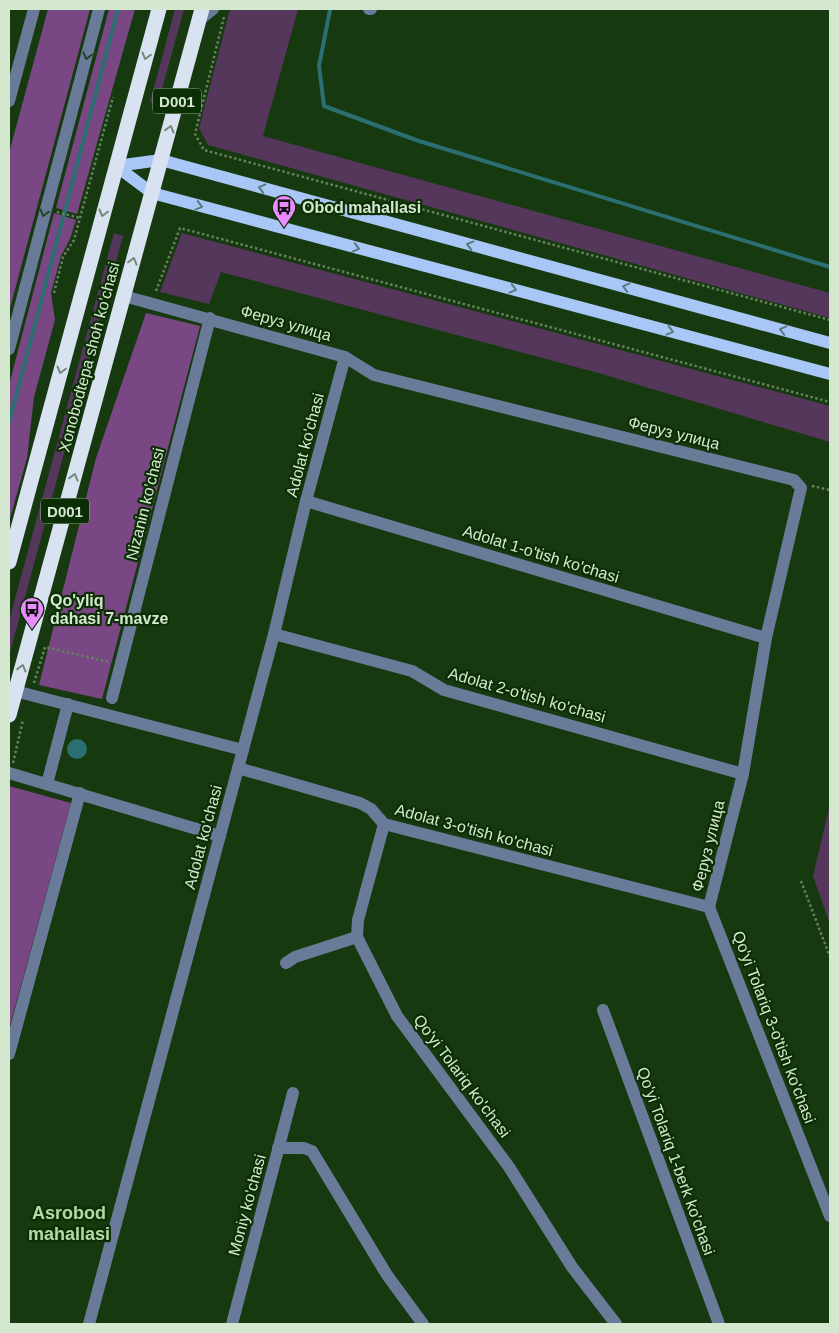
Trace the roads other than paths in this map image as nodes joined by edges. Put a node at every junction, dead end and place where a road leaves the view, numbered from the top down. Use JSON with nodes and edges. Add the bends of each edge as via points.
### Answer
{"nodes":[{"id":1,"x":34,"y":9,"type":"edge"},
{"id":2,"x":99,"y":9,"type":"edge"},
{"id":3,"x":159,"y":9,"type":"edge"},
{"id":4,"x":213,"y":9,"type":"edge"},
{"id":5,"x":200,"y":14,"type":"edge"},
{"id":6,"x":9,"y":101,"type":"edge"},
{"id":7,"x":161,"y":160,"type":"junction"},
{"id":8,"x":116,"y":166,"type":"junction"},
{"id":9,"x":152,"y":193,"type":"junction"},
{"id":10,"x":124,"y":296,"type":"junction"},
{"id":11,"x":210,"y":318,"type":"junction"},
{"id":12,"x":830,"y":343,"type":"edge"},
{"id":13,"x":9,"y":348,"type":"edge"},
{"id":14,"x":345,"y":357,"type":"junction"},
{"id":15,"x":830,"y":374,"type":"edge"},
{"id":16,"x":306,"y":501,"type":"junction"},
{"id":17,"x":12,"y":540,"type":"edge"},
{"id":18,"x":9,"y":562,"type":"edge"},
{"id":19,"x":274,"y":634,"type":"junction"},
{"id":20,"x":766,"y":638,"type":"junction"},
{"id":21,"x":15,"y":691,"type":"junction"},
{"id":22,"x":112,"y":698,"type":"dead end"},
{"id":23,"x":68,"y":704,"type":"junction"},
{"id":24,"x":9,"y":715,"type":"edge"},
{"id":25,"x":243,"y":750,"type":"junction"},
{"id":26,"x":238,"y":768,"type":"junction"},
{"id":27,"x":9,"y":773,"type":"edge"},
{"id":28,"x":743,"y":774,"type":"junction"},
{"id":29,"x":47,"y":784,"type":"junction"},
{"id":30,"x":80,"y":794,"type":"junction"},
{"id":31,"x":384,"y":824,"type":"junction"},
{"id":32,"x":220,"y":836,"type":"junction"},
{"id":33,"x":709,"y":907,"type":"junction"},
{"id":34,"x":357,"y":937,"type":"junction"},
{"id":35,"x":286,"y":963,"type":"dead end"},
{"id":36,"x":603,"y":1010,"type":"dead end"},
{"id":37,"x":9,"y":1054,"type":"edge"},
{"id":38,"x":293,"y":1093,"type":"dead end"},
{"id":39,"x":278,"y":1148,"type":"junction"},
{"id":40,"x":830,"y":1216,"type":"edge"},
{"id":41,"x":89,"y":1324,"type":"edge"},
{"id":42,"x":232,"y":1324,"type":"edge"},
{"id":43,"x":423,"y":1324,"type":"edge"},
{"id":44,"x":616,"y":1324,"type":"edge"},
{"id":45,"x":719,"y":1324,"type":"edge"}],
"edges":[{"from":1,"to":6,"type":"street"},
{"from":2,"to":13,"type":"street","one_way":true},
{"from":3,"to":8,"type":"highway","name":"Xonobodtepa shoh ko'chasi","number":"D001","one_way":true},
{"from":4,"to":5,"type":"street"},
{"from":7,"to":5,"type":"highway","name":"Xonobodtepa shoh ko'chasi","number":"D001","one_way":true},
{"from":7,"to":8,"type":"main road"},
{"from":7,"to":9,"type":"highway","name":"Xonobodtepa shoh ko'chasi","number":"D001"},
{"from":12,"to":7,"type":"main road","one_way":true},
{"from":8,"to":9,"type":"main road"},
{"from":8,"to":17,"type":"highway","name":"Xonobodtepa shoh ko'chasi","number":"D001","one_way":true},
{"from":10,"to":9,"type":"highway","name":"Xonobodtepa shoh ko'chasi","number":"D001","one_way":true},
{"from":9,"to":15,"type":"main road","one_way":true},
{"from":10,"to":11,"type":"street","name":"Феруз улица"},
{"from":21,"to":10,"type":"highway","name":"Xonobodtepa shoh ko'chasi","number":"D001","one_way":true},
{"from":11,"to":14,"type":"street","name":"Феруз улица"},
{"from":11,"to":22,"type":"street","name":"Nizanin ko'chasi"},
{"from":14,"to":16,"type":"street","name":"Adolat ko'chasi"},
{"from":14,"to":20,"type":"street","name":"Феруз улица","via":[[374,375],[794,480],[801,488]]},
{"from":16,"to":19,"type":"street","name":"Adolat ko'chasi"},
{"from":16,"to":20,"type":"street","name":"Adolat 1-o'tish ko'chasi"},
{"from":17,"to":18,"type":"highway","name":"Xonobodtepa shoh ko'chasi","number":"D001"},
{"from":19,"to":25,"type":"street","name":"Adolat ko'chasi"},
{"from":19,"to":28,"type":"street","name":"Adolat 2-o'tish ko'chasi","via":[[412,671],[444,690]]},
{"from":20,"to":28,"type":"street","name":"Феруз улица"},
{"from":21,"to":23,"type":"street"},
{"from":21,"to":24,"type":"highway","name":"Xonobodtepa shoh ko'chasi","number":"D001"},
{"from":23,"to":25,"type":"street"},
{"from":23,"to":29,"type":"street"},
{"from":25,"to":26,"type":"street","name":"Adolat ko'chasi"},
{"from":26,"to":31,"type":"street","name":"Adolat 3-o'tish ko'chasi","via":[[360,803],[371,809]]},
{"from":26,"to":32,"type":"street","name":"Adolat ko'chasi"},
{"from":27,"to":29,"type":"street"},
{"from":28,"to":33,"type":"street","name":"Феруз улица"},
{"from":29,"to":30,"type":"street"},
{"from":30,"to":32,"type":"street"},
{"from":30,"to":37,"type":"street"},
{"from":31,"to":33,"type":"street","name":"Adolat 3-o'tish ko'chasi"},
{"from":31,"to":34,"type":"street","via":[[358,920]]},
{"from":32,"to":41,"type":"street","name":"Adolat ko'chasi"},
{"from":33,"to":40,"type":"street","name":"Qo'yi Tolariq 3-o'tish ko'chasi"},
{"from":34,"to":35,"type":"street","via":[[295,957]]},
{"from":34,"to":44,"type":"street","name":"Qo'yi Tolariq ko'chasi","via":[[397,1016],[509,1167],[572,1266]]},
{"from":36,"to":45,"type":"street","name":"Qo'yi Tolariq 1-berk ko'chasi"},
{"from":38,"to":39,"type":"street","name":"Moniy ko'chasi"},
{"from":39,"to":42,"type":"street","name":"Moniy ko'chasi"},
{"from":39,"to":43,"type":"street","via":[[312,1151],[387,1276]]}]}
